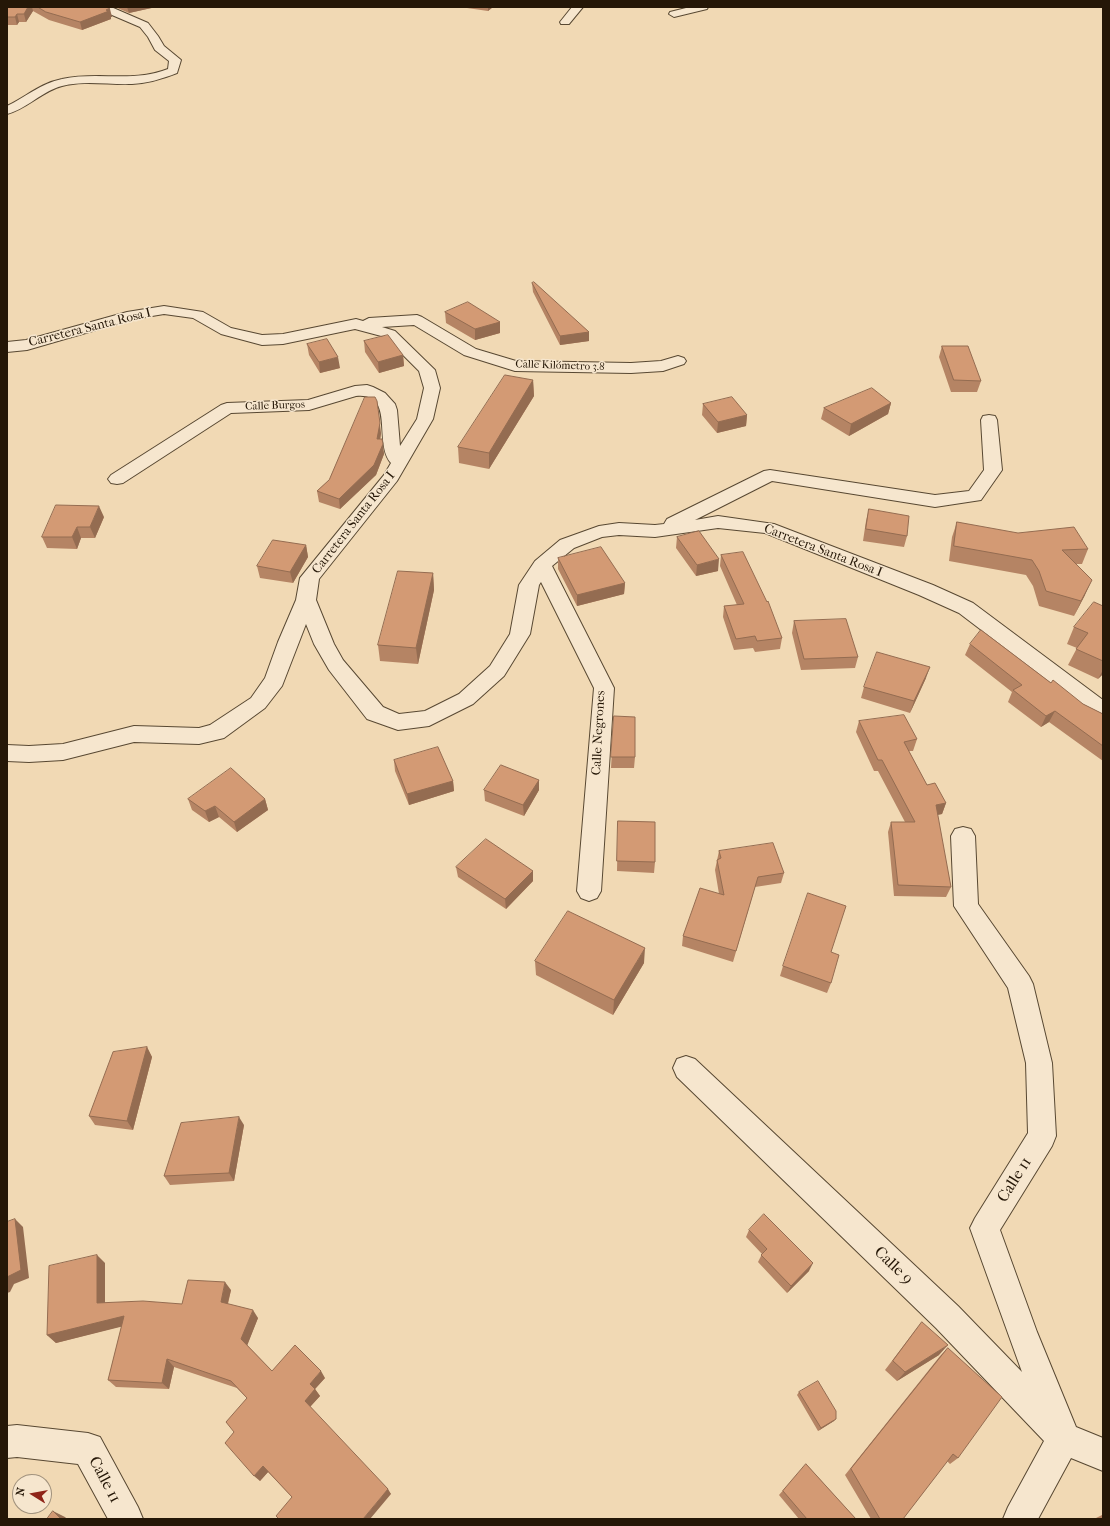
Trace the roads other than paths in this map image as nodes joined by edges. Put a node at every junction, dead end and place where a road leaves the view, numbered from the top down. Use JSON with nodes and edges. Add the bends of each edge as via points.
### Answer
{"nodes":[{"id":1,"x":102,"y":7,"type":"edge"},
{"id":2,"x":578,"y":7,"type":"edge"},
{"id":3,"x":703,"y":7,"type":"edge"},
{"id":4,"x":674,"y":14,"type":"dead end"},
{"id":5,"x":565,"y":22,"type":"dead end"},
{"id":6,"x":7,"y":110,"type":"edge"},
{"id":7,"x":356,"y":324,"type":"junction"},
{"id":8,"x":7,"y":347,"type":"edge"},
{"id":9,"x":678,"y":361,"type":"dead end"},
{"id":10,"x":989,"y":420,"type":"dead end"},
{"id":11,"x":400,"y":462,"type":"junction"},
{"id":12,"x":117,"y":479,"type":"dead end"},
{"id":13,"x":655,"y":531,"type":"junction"},
{"id":14,"x":542,"y":565,"type":"junction"},
{"id":15,"x":306,"y":600,"type":"junction"},
{"id":16,"x":1103,"y":710,"type":"edge"},
{"id":17,"x":7,"y":753,"type":"edge"},
{"id":18,"x":963,"y":836,"type":"dead end"},
{"id":19,"x":589,"y":891,"type":"dead end"},
{"id":20,"x":686,"y":1068,"type":"dead end"},
{"id":21,"x":1064,"y":1438,"type":"junction"},
{"id":22,"x":7,"y":1442,"type":"edge"},
{"id":23,"x":1103,"y":1455,"type":"edge"},
{"id":24,"x":126,"y":1519,"type":"edge"},
{"id":25,"x":1020,"y":1519,"type":"edge"}],
"edges":[{"from":1,"to":6,"type":"street","via":[[144,25],[159,48],[175,60],[174,71],[163,77],[142,80],[79,79],[60,83]]},
{"from":2,"to":5,"type":"street"},
{"from":3,"to":4,"type":"street"},
{"from":7,"to":8,"type":"street","name":"Carretera Santa Rosa I","via":[[283,339],[262,340],[226,331],[198,315],[164,310],[132,315],[27,345]]},
{"from":7,"to":9,"type":"street","name":"Calle Kilómetro 3.8","via":[[417,320],[470,352],[516,366],[631,368],[663,366]]},
{"from":7,"to":11,"type":"street","name":"Carretera Santa Rosa I","via":[[390,334],[427,370],[432,388],[425,419]]},
{"from":10,"to":13,"type":"street","via":[[993,470],[975,496],[935,501],[770,476]]},
{"from":11,"to":12,"type":"street","name":"Calle Burgos","via":[[392,448],[387,404],[367,390],[355,391],[309,405],[227,408]]},
{"from":11,"to":15,"type":"street","name":"Carretera Santa Rosa I","via":[[391,477],[310,578]]},
{"from":13,"to":14,"type":"street","name":"Carretera Santa Rosa I","via":[[618,529],[599,532],[567,544]]},
{"from":13,"to":16,"type":"street","name":"Carretera Santa Rosa I","via":[[718,522],[768,528],[926,590],[966,608]]},
{"from":14,"to":15,"type":"street","name":"Carretera Santa Rosa I","via":[[529,586],[520,634],[497,671],[466,699],[429,718],[398,722],[375,713],[336,665],[324,644]]},
{"from":14,"to":19,"type":"street","name":"Calle Negrones","via":[[604,688]]},
{"from":15,"to":17,"type":"street","via":[[275,681],[258,703],[216,732],[199,736],[134,734],[63,752]]},
{"from":18,"to":21,"type":"street","name":"Calle 11","via":[[966,906],[1020,984],[1039,1063],[1042,1136],[985,1228]]},
{"from":20,"to":21,"type":"street","name":"Calle 9","via":[[946,1317]]},
{"from":21,"to":23,"type":"street","name":"Calle 9"},
{"from":21,"to":25,"type":"street"},
{"from":22,"to":24,"type":"street","name":"Calle 11","via":[[17,1440],[88,1449]]}]}
